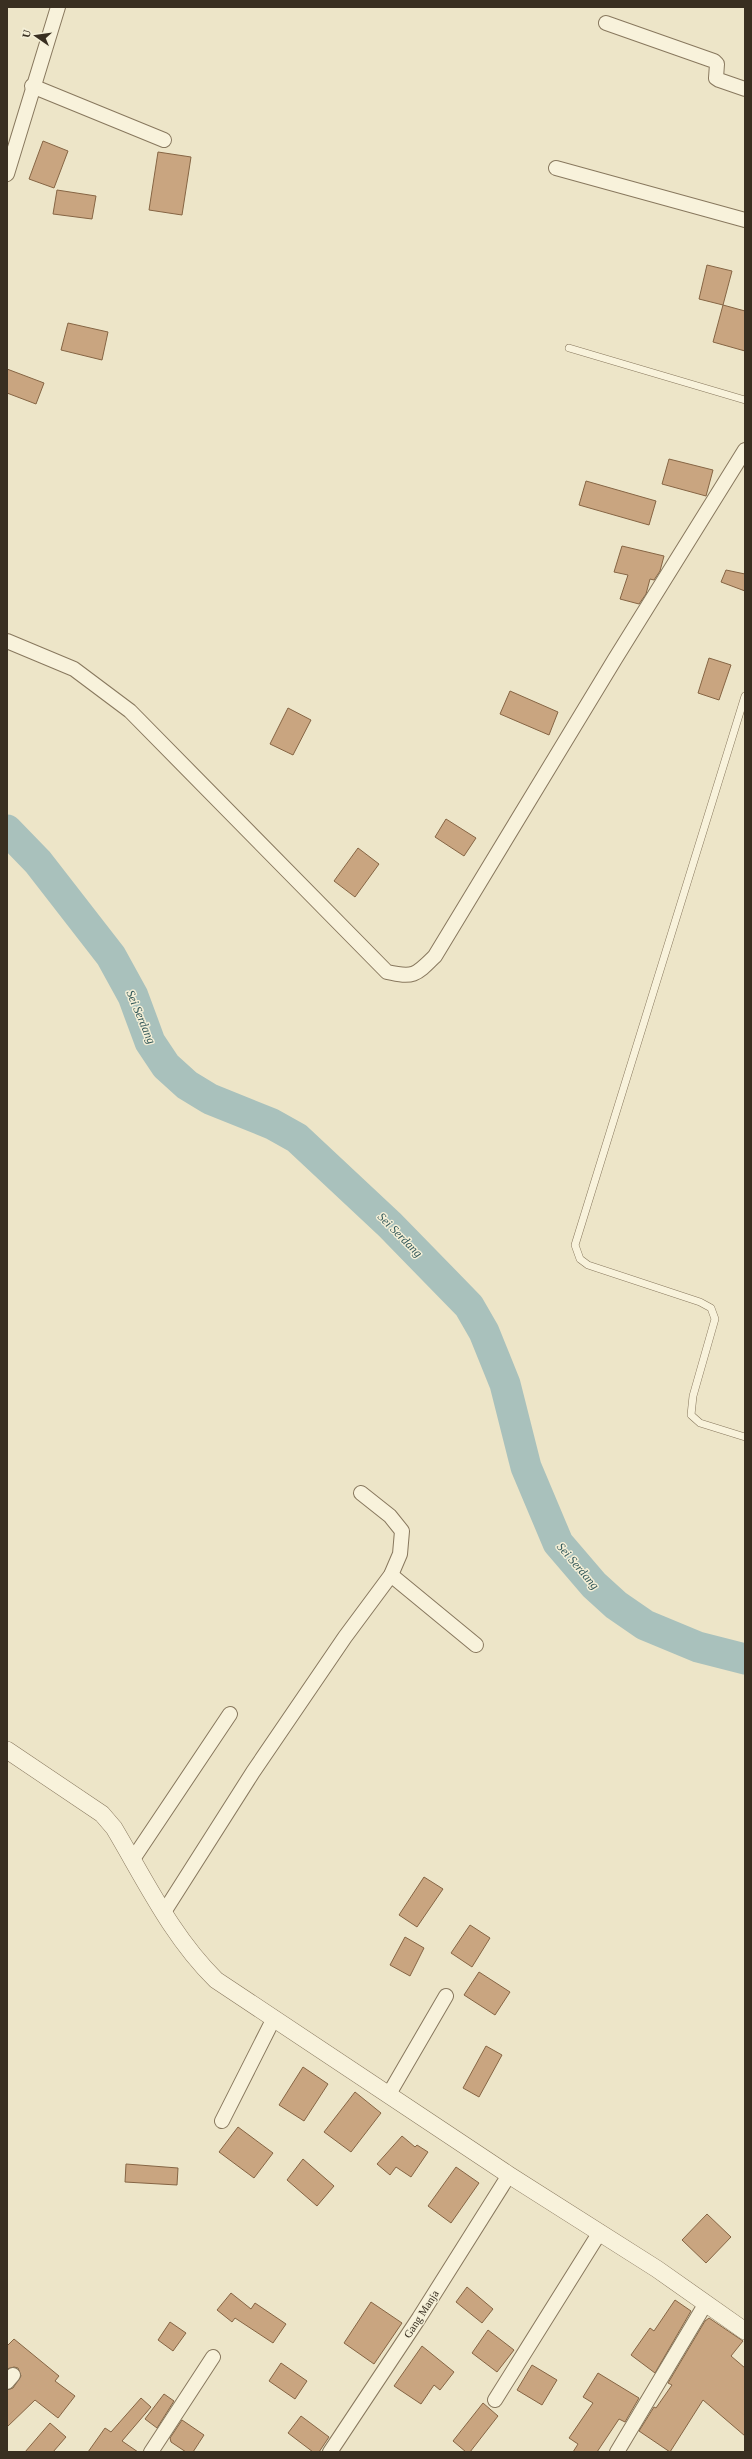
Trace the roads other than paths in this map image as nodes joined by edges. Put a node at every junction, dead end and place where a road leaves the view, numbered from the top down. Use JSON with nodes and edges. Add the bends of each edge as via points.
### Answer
{"nodes":[{"id":1,"x":58,"y":7,"type":"edge"},
{"id":2,"x":606,"y":24,"type":"dead end"},
{"id":3,"x":32,"y":86,"type":"junction"},
{"id":4,"x":745,"y":89,"type":"edge"},
{"id":5,"x":164,"y":140,"type":"dead end"},
{"id":6,"x":556,"y":168,"type":"dead end"},
{"id":7,"x":7,"y":174,"type":"edge"},
{"id":8,"x":745,"y":220,"type":"edge"},
{"id":9,"x":568,"y":348,"type":"dead end"},
{"id":10,"x":745,"y":400,"type":"edge"},
{"id":11,"x":745,"y":450,"type":"edge"},
{"id":12,"x":7,"y":641,"type":"edge"},
{"id":13,"x":745,"y":696,"type":"edge"},
{"id":14,"x":745,"y":1437,"type":"edge"},
{"id":15,"x":361,"y":1493,"type":"dead end"},
{"id":16,"x":391,"y":1575,"type":"junction"},
{"id":17,"x":476,"y":1645,"type":"dead end"},
{"id":18,"x":230,"y":1714,"type":"dead end"},
{"id":19,"x":7,"y":1750,"type":"edge"},
{"id":20,"x":133,"y":1859,"type":"junction"},
{"id":21,"x":164,"y":1912,"type":"junction"},
{"id":22,"x":446,"y":1996,"type":"dead end"},
{"id":23,"x":274,"y":2018,"type":"junction"},
{"id":24,"x":389,"y":2094,"type":"junction"},
{"id":25,"x":222,"y":2121,"type":"dead end"},
{"id":26,"x":509,"y":2175,"type":"junction"},
{"id":27,"x":600,"y":2232,"type":"junction"},
{"id":28,"x":706,"y":2303,"type":"junction"},
{"id":29,"x":745,"y":2331,"type":"edge"},
{"id":30,"x":213,"y":2357,"type":"dead end"},
{"id":31,"x":495,"y":2400,"type":"dead end"},
{"id":32,"x":151,"y":2452,"type":"edge"},
{"id":33,"x":330,"y":2452,"type":"edge"},
{"id":34,"x":617,"y":2452,"type":"edge"}],
"edges":[{"from":1,"to":3,"type":"street"},
{"from":2,"to":4,"type":"street","via":[[714,61],[717,64],[716,78]]},
{"from":3,"to":5,"type":"street"},
{"from":3,"to":7,"type":"street"},
{"from":6,"to":8,"type":"street"},
{"from":9,"to":10,"type":"lane"},
{"from":11,"to":12,"type":"street","via":[[435,956],[419,972],[406,976],[387,972],[130,711],[74,669]]},
{"from":13,"to":14,"type":"lane","via":[[575,1245],[580,1259],[588,1266],[700,1302],[711,1308],[715,1318],[692,1396],[691,1415],[700,1423]]},
{"from":15,"to":16,"type":"street","via":[[390,1516],[402,1532],[400,1554]]},
{"from":16,"to":17,"type":"street"},
{"from":16,"to":21,"type":"street","via":[[345,1637],[253,1772]]},
{"from":18,"to":20,"type":"street"},
{"from":19,"to":20,"type":"street","via":[[102,1814]]},
{"from":20,"to":21,"type":"street"},
{"from":21,"to":23,"type":"street","via":[[195,1959],[226,1987]]},
{"from":22,"to":24,"type":"street"},
{"from":23,"to":24,"type":"street"},
{"from":23,"to":25,"type":"street"},
{"from":24,"to":26,"type":"street"},
{"from":26,"to":27,"type":"street"},
{"from":26,"to":33,"type":"street","name":"Gang Manja","via":[[419,2318]]},
{"from":27,"to":28,"type":"street"},
{"from":27,"to":31,"type":"street"},
{"from":28,"to":29,"type":"street"},
{"from":28,"to":34,"type":"street"},
{"from":30,"to":32,"type":"street"}]}
